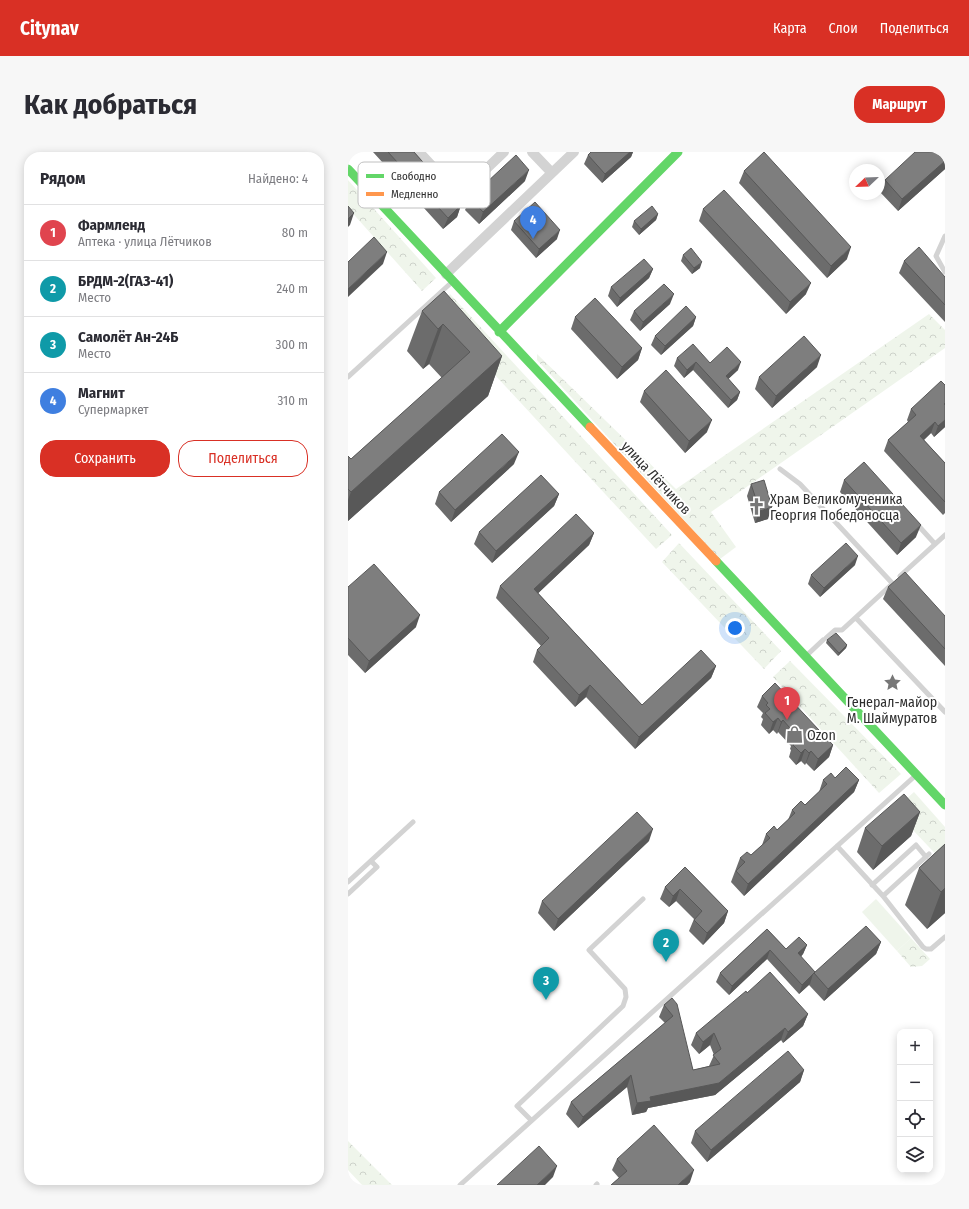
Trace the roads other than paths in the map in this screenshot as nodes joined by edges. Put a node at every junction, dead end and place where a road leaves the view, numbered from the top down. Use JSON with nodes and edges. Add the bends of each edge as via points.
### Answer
{"nodes":[{"id":1,"x":419,"y":152,"type":"edge"},
{"id":2,"x":504,"y":152,"type":"edge"},
{"id":3,"x":532,"y":152,"type":"edge"},
{"id":4,"x":574,"y":152,"type":"edge"},
{"id":5,"x":674,"y":153,"type":"edge"},
{"id":6,"x":428,"y":162,"type":"edge"},
{"id":7,"x":490,"y":165,"type":"edge"},
{"id":8,"x":348,"y":169,"type":"edge"},
{"id":9,"x":552,"y":173,"type":"junction"},
{"id":10,"x":358,"y":180,"type":"edge"},
{"id":11,"x":384,"y":208,"type":"edge"},
{"id":12,"x":945,"y":236,"type":"edge"},
{"id":13,"x":945,"y":272,"type":"edge"},
{"id":14,"x":449,"y":278,"type":"junction"},
{"id":15,"x":499,"y":332,"type":"junction"},
{"id":16,"x":348,"y":377,"type":"edge"},
{"id":17,"x":780,"y":469,"type":"dead end"},
{"id":18,"x":914,"y":521,"type":"edge"},
{"id":19,"x":945,"y":535,"type":"edge"},
{"id":20,"x":936,"y":544,"type":"junction"},
{"id":21,"x":904,"y":573,"type":"junction"},
{"id":22,"x":909,"y":578,"type":"edge"},
{"id":23,"x":892,"y":584,"type":"junction"},
{"id":24,"x":856,"y":618,"type":"junction"},
{"id":25,"x":805,"y":657,"type":"junction"},
{"id":26,"x":945,"y":712,"type":"edge"},
{"id":27,"x":916,"y":775,"type":"junction"},
{"id":28,"x":945,"y":805,"type":"edge"},
{"id":29,"x":413,"y":822,"type":"dead end"},
{"id":30,"x":837,"y":846,"type":"junction"},
{"id":31,"x":371,"y":861,"type":"junction"},
{"id":32,"x":348,"y":882,"type":"edge"},
{"id":33,"x":872,"y":885,"type":"junction"},
{"id":34,"x":348,"y":894,"type":"edge"},
{"id":35,"x":883,"y":896,"type":"junction"},
{"id":36,"x":643,"y":899,"type":"dead end"},
{"id":37,"x":945,"y":937,"type":"edge"},
{"id":38,"x":531,"y":1120,"type":"junction"},
{"id":39,"x":460,"y":1185,"type":"edge"}],
"edges":[{"from":1,"to":6,"type":"street"},
{"from":2,"to":7,"type":"street"},
{"from":3,"to":9,"type":"street"},
{"from":4,"to":9,"type":"street"},
{"from":5,"to":15,"type":"street"},
{"from":8,"to":10,"type":"street","name":"улица Лётчиков"},
{"from":9,"to":14,"type":"street"},
{"from":11,"to":14,"type":"street","name":"улица Лётчиков"},
{"from":12,"to":13,"type":"lane","via":[[936,256]]},
{"from":14,"to":15,"type":"street","name":"улица Лётчиков"},
{"from":14,"to":16,"type":"lane"},
{"from":15,"to":25,"type":"street","name":"улица Лётчиков"},
{"from":17,"to":23,"type":"lane","via":[[800,484]]},
{"from":18,"to":20,"type":"lane"},
{"from":19,"to":20,"type":"lane"},
{"from":20,"to":21,"type":"lane"},
{"from":21,"to":22,"type":"lane"},
{"from":21,"to":23,"type":"lane"},
{"from":23,"to":24,"type":"lane"},
{"from":24,"to":25,"type":"lane","via":[[842,630],[835,630]]},
{"from":24,"to":26,"type":"lane"},
{"from":25,"to":27,"type":"street","name":"улица Лётчиков"},
{"from":27,"to":28,"type":"street","name":"улица Лётчиков"},
{"from":27,"to":30,"type":"lane"},
{"from":29,"to":31,"type":"lane"},
{"from":30,"to":33,"type":"lane"},
{"from":30,"to":38,"type":"lane"},
{"from":31,"to":32,"type":"lane"},
{"from":31,"to":34,"type":"lane","via":[[377,868]]},
{"from":33,"to":35,"type":"lane"},
{"from":33,"to":35,"type":"lane","via":[[916,845],[927,856]]},
{"from":35,"to":37,"type":"lane","via":[[926,949],[931,949]]},
{"from":36,"to":38,"type":"lane","via":[[589,950],[625,989],[623,1006],[517,1106]]},
{"from":38,"to":39,"type":"lane"}]}
